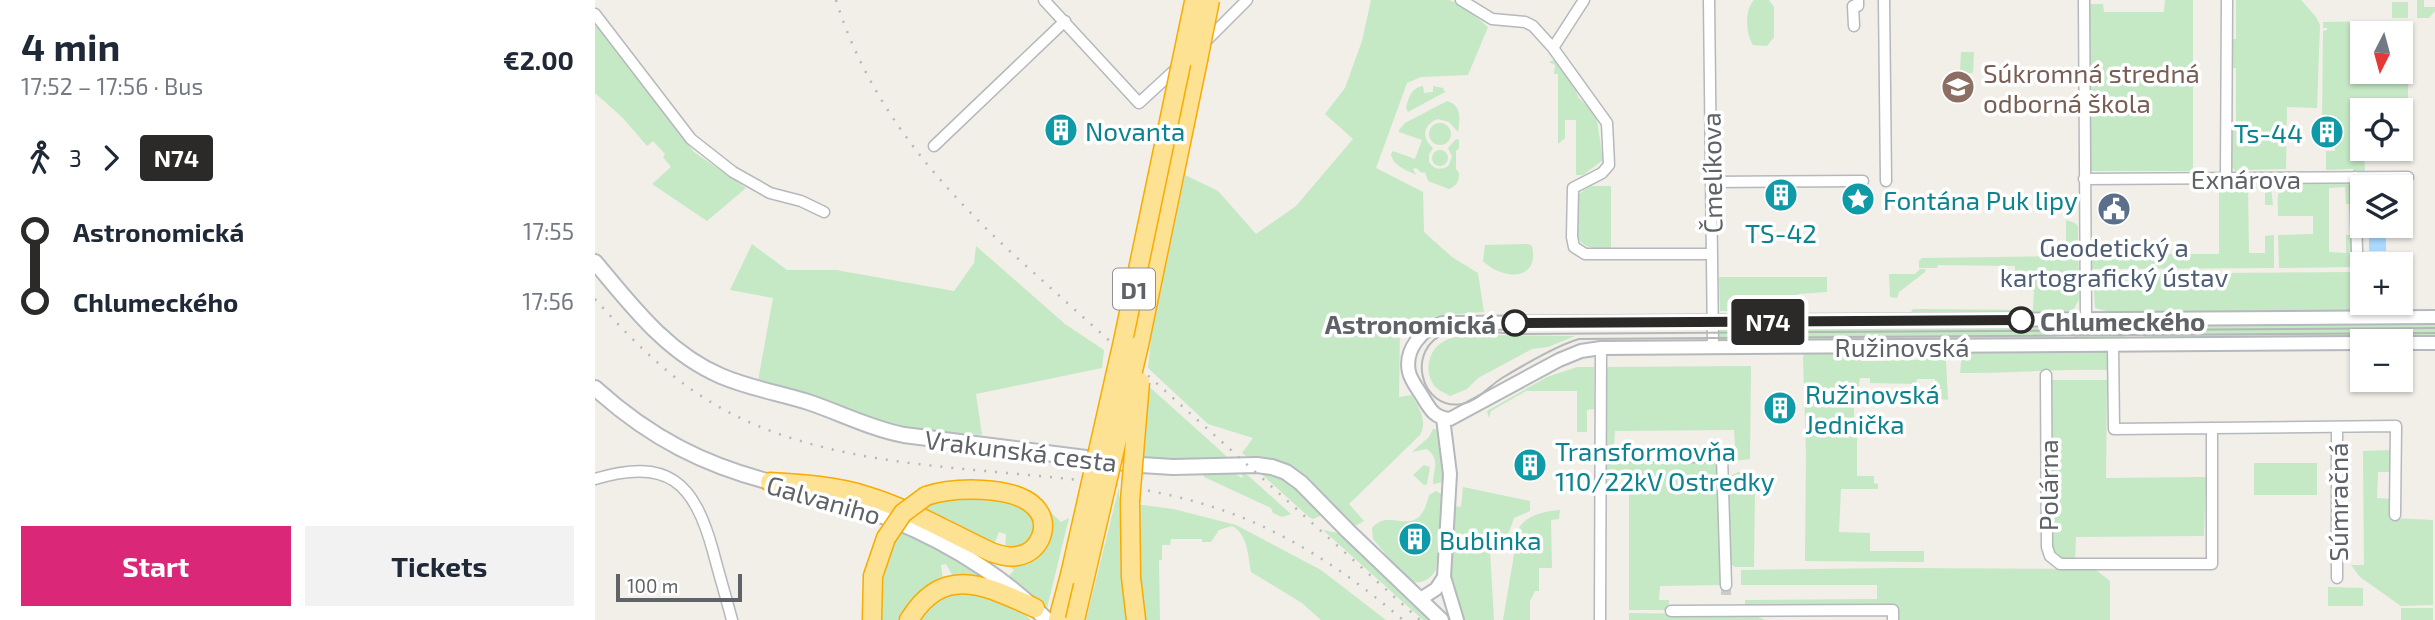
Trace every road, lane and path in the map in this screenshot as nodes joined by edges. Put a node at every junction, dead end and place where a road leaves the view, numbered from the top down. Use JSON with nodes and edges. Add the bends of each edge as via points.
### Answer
{"nodes":[{"id":1,"x":1044,"y":0,"type":"edge"},
{"id":2,"x":1194,"y":0,"type":"edge"},
{"id":3,"x":1210,"y":0,"type":"edge"},
{"id":4,"x":1247,"y":0,"type":"edge"},
{"id":5,"x":1461,"y":0,"type":"edge"},
{"id":6,"x":1584,"y":0,"type":"edge"},
{"id":7,"x":1709,"y":0,"type":"edge"},
{"id":8,"x":1858,"y":0,"type":"edge"},
{"id":9,"x":1884,"y":0,"type":"edge"},
{"id":10,"x":2084,"y":0,"type":"edge"},
{"id":11,"x":2227,"y":0,"type":"edge"},
{"id":12,"x":595,"y":14,"type":"edge"},
{"id":13,"x":1065,"y":21,"type":"junction"},
{"id":14,"x":1854,"y":26,"type":"dead end"},
{"id":15,"x":1553,"y":48,"type":"junction"},
{"id":16,"x":934,"y":146,"type":"dead end"},
{"id":17,"x":2350,"y":177,"type":"edge"},
{"id":18,"x":2225,"y":178,"type":"junction"},
{"id":19,"x":2084,"y":179,"type":"junction"},
{"id":20,"x":1863,"y":181,"type":"dead end"},
{"id":21,"x":1886,"y":181,"type":"dead end"},
{"id":22,"x":1711,"y":182,"type":"junction"},
{"id":23,"x":824,"y":212,"type":"dead end"},
{"id":24,"x":2357,"y":238,"type":"edge"},
{"id":25,"x":2357,"y":252,"type":"dead end"},
{"id":26,"x":1712,"y":254,"type":"junction"},
{"id":27,"x":595,"y":262,"type":"edge"},
{"id":28,"x":2435,"y":317,"type":"edge"},
{"id":29,"x":2085,"y":320,"type":"junction"},
{"id":30,"x":1712,"y":322,"type":"junction"},
{"id":31,"x":2350,"y":343,"type":"edge"},
{"id":32,"x":2413,"y":343,"type":"edge"},
{"id":33,"x":2435,"y":343,"type":"edge"},
{"id":34,"x":1139,"y":345,"type":"junction"},
{"id":35,"x":2113,"y":345,"type":"junction"},
{"id":36,"x":1713,"y":346,"type":"junction"},
{"id":37,"x":1601,"y":348,"type":"junction"},
{"id":38,"x":2046,"y":375,"type":"dead end"},
{"id":39,"x":595,"y":388,"type":"edge"},
{"id":40,"x":1443,"y":418,"type":"junction"},
{"id":41,"x":2337,"y":427,"type":"junction"},
{"id":42,"x":2213,"y":428,"type":"junction"},
{"id":43,"x":1599,"y":456,"type":"junction"},
{"id":44,"x":595,"y":479,"type":"edge"},
{"id":45,"x":771,"y":482,"type":"junction"},
{"id":46,"x":2395,"y":515,"type":"dead end"},
{"id":47,"x":1444,"y":577,"type":"junction"},
{"id":48,"x":2337,"y":578,"type":"dead end"},
{"id":49,"x":1726,"y":585,"type":"tunnel mouth"},
{"id":50,"x":1419,"y":600,"type":"junction"},
{"id":51,"x":1671,"y":611,"type":"dead end"},
{"id":52,"x":1041,"y":614,"type":"edge"},
{"id":53,"x":1773,"y":615,"type":"edge"},
{"id":54,"x":1893,"y":615,"type":"edge"},
{"id":55,"x":732,"y":620,"type":"edge"},
{"id":56,"x":872,"y":620,"type":"edge"},
{"id":57,"x":909,"y":620,"type":"edge"},
{"id":58,"x":1058,"y":620,"type":"edge"},
{"id":59,"x":1075,"y":620,"type":"edge"},
{"id":60,"x":1136,"y":620,"type":"edge"},
{"id":61,"x":1441,"y":620,"type":"edge"},
{"id":62,"x":1457,"y":620,"type":"edge"},
{"id":63,"x":1601,"y":620,"type":"edge"}],
"edges":[{"from":1,"to":13,"type":"street"},
{"from":2,"to":58,"type":"highway","number":"D1","bridge":true,"via":[[1123,341]]},
{"from":3,"to":34,"type":"highway","number":"D1","bridge":true},
{"from":4,"to":13,"type":"street","via":[[1139,103]]},
{"from":5,"to":15,"type":"street","via":[[1492,19],[1525,22]]},
{"from":6,"to":15,"type":"street"},
{"from":7,"to":22,"type":"street","name":"Čmelíkova"},
{"from":8,"to":14,"type":"street","via":[[1858,6],[1853,6]]},
{"from":9,"to":21,"type":"street"},
{"from":10,"to":19,"type":"street"},
{"from":11,"to":18,"type":"street"},
{"from":12,"to":23,"type":"street","via":[[691,139],[733,172]]},
{"from":13,"to":16,"type":"street"},
{"from":15,"to":26,"type":"street","via":[[1607,123],[1609,164],[1602,173],[1573,188],[1574,247],[1585,254]]},
{"from":17,"to":18,"type":"street","name":"Exnárova"},
{"from":18,"to":19,"type":"street","name":"Exnárova"},
{"from":19,"to":29,"type":"street"},
{"from":20,"to":22,"type":"street"},
{"from":22,"to":26,"type":"street","name":"Čmelíkova"},
{"from":24,"to":25,"type":"street"},
{"from":26,"to":30,"type":"street","name":"Čmelíkova"},
{"from":27,"to":50,"type":"main road","name":"Vrakunská cesta","via":[[663,338],[703,368],[870,428],[1141,465],[1247,464],[1283,470]]},
{"from":28,"to":29,"type":"street","name":"Ružinovská"},
{"from":29,"to":30,"type":"street","name":"Ružinovská"},
{"from":30,"to":36,"type":"street","name":"Čmelíkova"},
{"from":30,"to":40,"type":"street","name":"Ružinovská","via":[[1434,325],[1413,346],[1408,367],[1431,411]]},
{"from":31,"to":35,"type":"street","name":"Ružinovská"},
{"from":32,"to":33,"type":"street"},
{"from":34,"to":59,"type":"highway","number":"D1","bridge":true},
{"from":34,"to":60,"type":"highway","bridge":true,"via":[[1130,501]]},
{"from":35,"to":36,"type":"street","name":"Ružinovská"},
{"from":35,"to":42,"type":"street","name":"Súmračná","via":[[2113,429]]},
{"from":36,"to":37,"type":"street","name":"Ružinovská"},
{"from":37,"to":40,"type":"street","name":"Ružinovská","via":[[1559,359],[1456,417]]},
{"from":37,"to":43,"type":"street"},
{"from":38,"to":42,"type":"street","name":"Polárna","via":[[2047,547],[2060,564],[2211,564]]},
{"from":39,"to":45,"type":"main road","name":"Galvaniho","via":[[683,451]]},
{"from":40,"to":47,"type":"street","via":[[1450,474]]},
{"from":41,"to":42,"type":"street","name":"Súmračná"},
{"from":41,"to":46,"type":"street","name":"Súmračná","via":[[2396,426]]},
{"from":41,"to":48,"type":"street","name":"Súmračná"},
{"from":43,"to":49,"type":"street","via":[[1722,457]]},
{"from":43,"to":63,"type":"street"},
{"from":44,"to":55,"type":"street","via":[[647,471],[671,479],[688,493],[706,528]]},
{"from":45,"to":52,"type":"main road","name":"Galvaniho","via":[[869,509],[936,538],[992,572]]},
{"from":45,"to":56,"type":"highway","bridge":true,"via":[[816,484],[867,495],[1004,556],[1027,554],[1037,546],[1043,523],[1039,512],[1018,497],[962,489],[926,496],[903,513],[886,538],[873,576]]},
{"from":47,"to":50,"type":"street"},
{"from":47,"to":62,"type":"street"},
{"from":50,"to":61,"type":"main road","name":"Vrakunská cesta"},
{"from":51,"to":53,"type":"street","via":[[1726,606]]},
{"from":52,"to":57,"type":"highway","via":[[988,587],[962,584],[934,593]]},
{"from":53,"to":54,"type":"street"}]}
